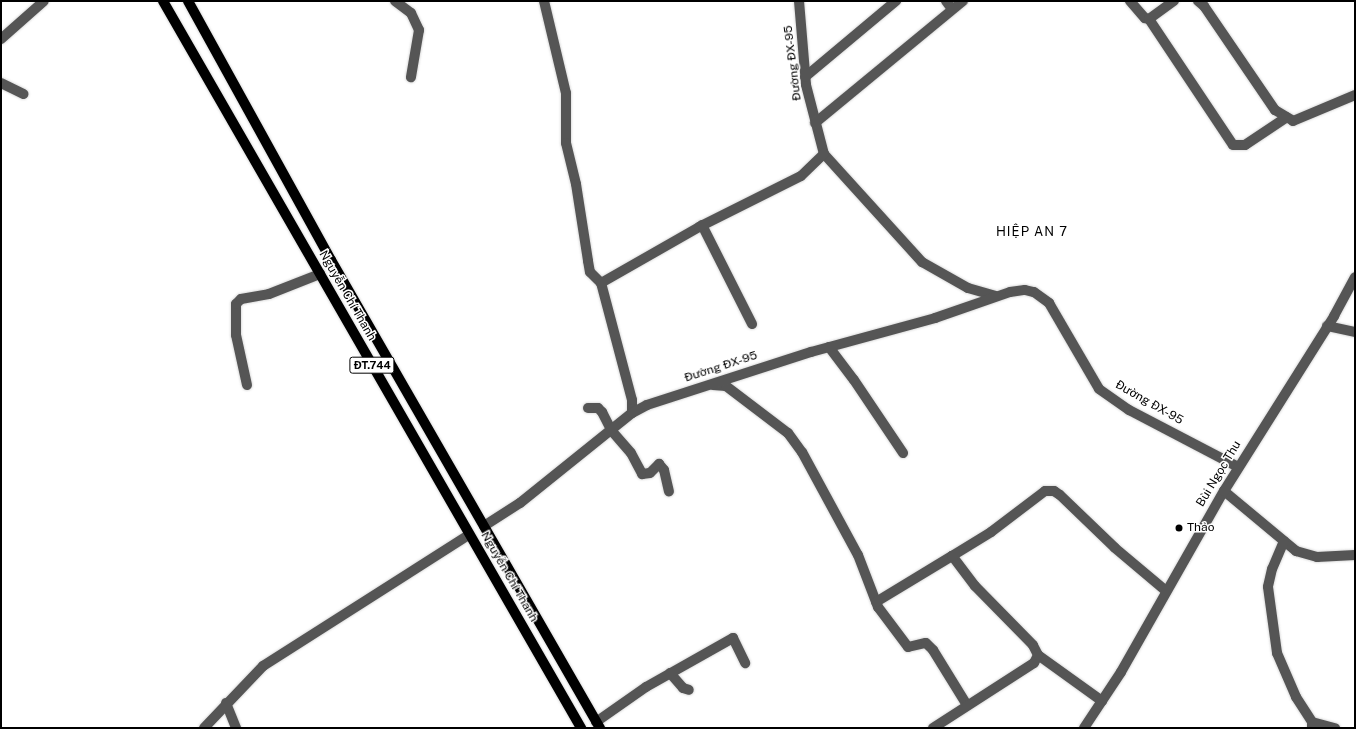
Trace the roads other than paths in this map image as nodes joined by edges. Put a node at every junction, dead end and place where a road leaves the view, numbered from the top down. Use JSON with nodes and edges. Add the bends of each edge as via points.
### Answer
{"nodes":[{"id":1,"x":44,"y":1,"type":"edge"},
{"id":2,"x":163,"y":1,"type":"edge"},
{"id":3,"x":188,"y":1,"type":"edge"},
{"id":4,"x":395,"y":1,"type":"edge"},
{"id":5,"x":544,"y":1,"type":"edge"},
{"id":6,"x":799,"y":1,"type":"edge"},
{"id":7,"x":896,"y":1,"type":"edge"},
{"id":8,"x":963,"y":1,"type":"edge"},
{"id":9,"x":1130,"y":1,"type":"edge"},
{"id":10,"x":1174,"y":1,"type":"edge"},
{"id":11,"x":1198,"y":1,"type":"edge"},
{"id":12,"x":949,"y":5,"type":"edge"},
{"id":13,"x":1149,"y":19,"type":"junction"},
{"id":14,"x":3,"y":37,"type":"edge"},
{"id":15,"x":1,"y":45,"type":"edge"},
{"id":16,"x":411,"y":77,"type":"dead end"},
{"id":17,"x":805,"y":77,"type":"junction"},
{"id":18,"x":1,"y":83,"type":"edge"},
{"id":19,"x":24,"y":94,"type":"dead end"},
{"id":20,"x":1355,"y":95,"type":"edge"},
{"id":21,"x":1287,"y":117,"type":"junction"},
{"id":22,"x":815,"y":122,"type":"junction"},
{"id":23,"x":824,"y":154,"type":"junction"},
{"id":24,"x":702,"y":225,"type":"junction"},
{"id":25,"x":320,"y":274,"type":"junction"},
{"id":26,"x":1355,"y":277,"type":"edge"},
{"id":27,"x":601,"y":283,"type":"junction"},
{"id":28,"x":998,"y":296,"type":"junction"},
{"id":29,"x":752,"y":324,"type":"dead end"},
{"id":30,"x":1327,"y":326,"type":"junction"},
{"id":31,"x":1355,"y":332,"type":"edge"},
{"id":32,"x":828,"y":347,"type":"junction"},
{"id":33,"x":712,"y":384,"type":"junction"},
{"id":34,"x":247,"y":386,"type":"dead end"},
{"id":35,"x":588,"y":408,"type":"dead end"},
{"id":36,"x":632,"y":413,"type":"junction"},
{"id":37,"x":611,"y":430,"type":"junction"},
{"id":38,"x":903,"y":453,"type":"dead end"},
{"id":39,"x":1238,"y":467,"type":"junction"},
{"id":40,"x":669,"y":491,"type":"dead end"},
{"id":41,"x":1224,"y":491,"type":"junction"},
{"id":42,"x":484,"y":526,"type":"junction"},
{"id":43,"x":469,"y":535,"type":"junction"},
{"id":44,"x":1284,"y":541,"type":"junction"},
{"id":45,"x":952,"y":556,"type":"junction"},
{"id":46,"x":1355,"y":556,"type":"edge"},
{"id":47,"x":1166,"y":591,"type":"junction"},
{"id":48,"x":876,"y":602,"type":"junction"},
{"id":49,"x":1038,"y":655,"type":"junction"},
{"id":50,"x":745,"y":663,"type":"dead end"},
{"id":51,"x":670,"y":673,"type":"junction"},
{"id":52,"x":689,"y":690,"type":"dead end"},
{"id":53,"x":1102,"y":701,"type":"junction"},
{"id":54,"x":226,"y":704,"type":"junction"},
{"id":55,"x":967,"y":705,"type":"junction"},
{"id":56,"x":598,"y":725,"type":"edge"},
{"id":57,"x":1312,"y":725,"type":"edge"},
{"id":58,"x":204,"y":728,"type":"edge"},
{"id":59,"x":236,"y":728,"type":"edge"},
{"id":60,"x":581,"y":728,"type":"edge"},
{"id":61,"x":587,"y":728,"type":"edge"},
{"id":62,"x":933,"y":728,"type":"edge"},
{"id":63,"x":1084,"y":728,"type":"edge"},
{"id":64,"x":1335,"y":728,"type":"edge"}],
"edges":[{"from":1,"to":14,"type":"street"},
{"from":2,"to":25,"type":"main road","name":"Nguyễn Chí Thanh","number":"ĐT.744"},
{"from":3,"to":42,"type":"main road","name":"Nguyễn Chí Thanh","number":"ĐT.744","via":[[331,260]]},
{"from":4,"to":16,"type":"street","via":[[411,13],[419,30]]},
{"from":5,"to":27,"type":"street","via":[[566,93],[566,143],[576,184],[590,272]]},
{"from":6,"to":17,"type":"street","name":"Đường ĐX-95"},
{"from":7,"to":17,"type":"street"},
{"from":8,"to":12,"type":"street"},
{"from":9,"to":13,"type":"street","via":[[1145,18]]},
{"from":10,"to":13,"type":"street"},
{"from":11,"to":21,"type":"street","via":[[1204,6],[1275,110]]},
{"from":12,"to":22,"type":"street"},
{"from":13,"to":21,"type":"street","via":[[1233,145],[1245,145]]},
{"from":14,"to":15,"type":"street"},
{"from":17,"to":22,"type":"street","name":"Đường ĐX-95"},
{"from":18,"to":19,"type":"street"},
{"from":20,"to":21,"type":"street","via":[[1293,121]]},
{"from":22,"to":23,"type":"street","name":"Đường ĐX-95"},
{"from":23,"to":24,"type":"street","via":[[801,176]]},
{"from":23,"to":28,"type":"street","name":"Đường ĐX-95","via":[[922,262],[968,288]]},
{"from":24,"to":27,"type":"street"},
{"from":24,"to":29,"type":"street"},
{"from":25,"to":34,"type":"street","via":[[269,294],[241,299],[236,304],[236,335]]},
{"from":25,"to":43,"type":"main road","name":"Nguyễn Chí Thanh","number":"ĐT.744"},
{"from":26,"to":30,"type":"street","name":"Bùi Ngọc Thu"},
{"from":27,"to":36,"type":"street","via":[[632,400]]},
{"from":28,"to":32,"type":"street","name":"Đường ĐX-95","via":[[935,318]]},
{"from":28,"to":39,"type":"street","name":"Đường ĐX-95","via":[[1025,290],[1034,292],[1052,309],[1099,389],[1129,410]]},
{"from":30,"to":31,"type":"street"},
{"from":30,"to":39,"type":"street","name":"Bùi Ngọc Thu"},
{"from":32,"to":33,"type":"street","name":"Đường ĐX-95"},
{"from":32,"to":38,"type":"street","via":[[854,380]]},
{"from":33,"to":36,"type":"street","name":"Đường ĐX-95","via":[[647,405]]},
{"from":33,"to":48,"type":"street","via":[[726,386],[788,433],[802,452],[858,554]]},
{"from":35,"to":37,"type":"street","via":[[598,408]]},
{"from":36,"to":37,"type":"street","name":"Đường ĐX-95"},
{"from":37,"to":40,"type":"street","via":[[631,453],[642,474],[650,473],[659,464],[664,470]]},
{"from":37,"to":42,"type":"street","name":"Đường ĐX-95","via":[[520,503]]},
{"from":39,"to":41,"type":"street","name":"Bùi Ngọc Thu"},
{"from":41,"to":44,"type":"street"},
{"from":41,"to":47,"type":"street","name":"Bùi Ngọc Thu"},
{"from":42,"to":43,"type":"main road"},
{"from":42,"to":56,"type":"main road","name":"Nguyễn Chí Thanh","number":"ĐT.744"},
{"from":43,"to":54,"type":"street","via":[[263,666]]},
{"from":43,"to":60,"type":"main road","name":"Nguyễn Chí Thanh","number":"ĐT.744"},
{"from":44,"to":46,"type":"street","via":[[1296,551],[1317,557]]},
{"from":44,"to":57,"type":"street","via":[[1268,587],[1277,653],[1296,697]]},
{"from":45,"to":47,"type":"street","via":[[991,532],[1045,491],[1054,491]]},
{"from":45,"to":48,"type":"street"},
{"from":45,"to":49,"type":"street","via":[[975,586],[1033,645]]},
{"from":47,"to":53,"type":"street","name":"Bùi Ngọc Thu"},
{"from":48,"to":55,"type":"street","via":[[908,647],[926,643],[933,650]]},
{"from":49,"to":53,"type":"street"},
{"from":49,"to":55,"type":"street","via":[[1034,663]]},
{"from":50,"to":51,"type":"street","via":[[733,638]]},
{"from":51,"to":52,"type":"street","via":[[683,688]]},
{"from":51,"to":56,"type":"street"},
{"from":53,"to":63,"type":"street","name":"Bùi Ngọc Thu"},
{"from":54,"to":58,"type":"street"},
{"from":54,"to":59,"type":"street"},
{"from":55,"to":62,"type":"street"},
{"from":56,"to":61,"type":"main road"},
{"from":57,"to":64,"type":"street"}]}
